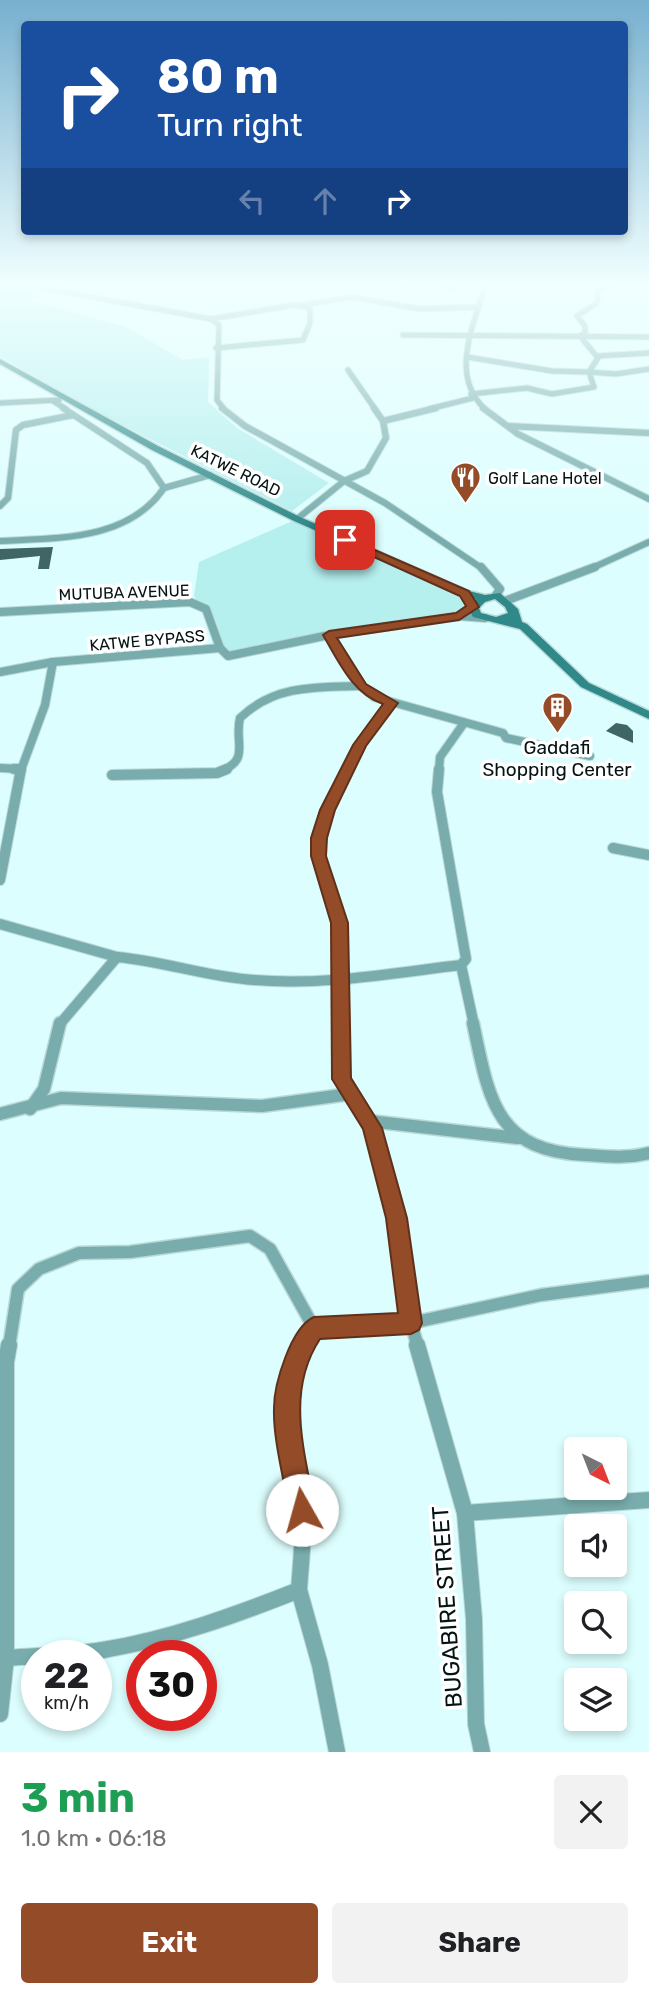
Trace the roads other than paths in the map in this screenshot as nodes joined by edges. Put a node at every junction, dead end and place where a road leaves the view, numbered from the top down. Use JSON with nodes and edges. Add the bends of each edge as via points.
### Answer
{"nodes":[{"id":1,"x":5,"y":364,"type":"edge"},
{"id":2,"x":216,"y":364,"type":"edge"},
{"id":3,"x":466,"y":364,"type":"edge"},
{"id":4,"x":508,"y":364,"type":"edge"},
{"id":5,"x":593,"y":364,"type":"edge"},
{"id":6,"x":649,"y":369,"type":"edge"},
{"id":7,"x":348,"y":370,"type":"dead end"},
{"id":8,"x":590,"y":370,"type":"junction"},
{"id":9,"x":472,"y":396,"type":"junction"},
{"id":10,"x":68,"y":398,"type":"junction"},
{"id":11,"x":53,"y":401,"type":"junction"},
{"id":12,"x":0,"y":403,"type":"edge"},
{"id":13,"x":74,"y":415,"type":"junction"},
{"id":14,"x":383,"y":421,"type":"junction"},
{"id":15,"x":503,"y":426,"type":"junction"},
{"id":16,"x":647,"y":431,"type":"edge"},
{"id":17,"x":211,"y":475,"type":"junction"},
{"id":18,"x":344,"y":481,"type":"junction"},
{"id":19,"x":164,"y":488,"type":"junction"},
{"id":20,"x":649,"y":499,"type":"edge"},
{"id":21,"x":0,"y":506,"type":"edge"},
{"id":22,"x":297,"y":519,"type":"junction"},
{"id":23,"x":0,"y":541,"type":"edge"},
{"id":24,"x":649,"y":542,"type":"edge"},
{"id":25,"x":465,"y":593,"type":"junction"},
{"id":26,"x":527,"y":593,"type":"junction"},
{"id":27,"x":496,"y":598,"type":"junction"},
{"id":28,"x":473,"y":608,"type":"junction"},
{"id":29,"x":514,"y":610,"type":"junction"},
{"id":30,"x":0,"y":612,"type":"edge"},
{"id":31,"x":459,"y":616,"type":"junction"},
{"id":32,"x":491,"y":619,"type":"junction"},
{"id":33,"x":517,"y":626,"type":"junction"},
{"id":34,"x":329,"y":635,"type":"junction"},
{"id":35,"x":220,"y":648,"type":"junction"},
{"id":36,"x":53,"y":662,"type":"junction"},
{"id":37,"x":0,"y":672,"type":"edge"},
{"id":38,"x":361,"y":686,"type":"junction"},
{"id":39,"x":391,"y":703,"type":"junction"},
{"id":40,"x":649,"y":715,"type":"edge"},
{"id":41,"x":464,"y":723,"type":"junction"},
{"id":42,"x":590,"y":756,"type":"dead end"},
{"id":43,"x":0,"y":768,"type":"edge"},
{"id":44,"x":21,"y":769,"type":"junction"},
{"id":45,"x":112,"y":775,"type":"dead end"},
{"id":46,"x":613,"y":848,"type":"dead end"},
{"id":47,"x":649,"y":855,"type":"edge"},
{"id":48,"x":0,"y":880,"type":"edge"},
{"id":49,"x":0,"y":924,"type":"edge"},
{"id":50,"x":117,"y":957,"type":"junction"},
{"id":51,"x":461,"y":965,"type":"junction"},
{"id":52,"x":341,"y":972,"type":"junction"},
{"id":53,"x":44,"y":1089,"type":"junction"},
{"id":54,"x":350,"y":1094,"type":"junction"},
{"id":55,"x":61,"y":1098,"type":"junction"},
{"id":56,"x":30,"y":1109,"type":"junction"},
{"id":57,"x":0,"y":1114,"type":"edge"},
{"id":58,"x":369,"y":1121,"type":"junction"},
{"id":59,"x":518,"y":1138,"type":"junction"},
{"id":60,"x":649,"y":1153,"type":"edge"},
{"id":61,"x":649,"y":1281,"type":"edge"},
{"id":62,"x":411,"y":1323,"type":"junction"},
{"id":63,"x":314,"y":1328,"type":"junction"},
{"id":64,"x":3,"y":1363,"type":"edge"},
{"id":65,"x":649,"y":1500,"type":"edge"},
{"id":66,"x":465,"y":1513,"type":"junction"},
{"id":67,"x":299,"y":1590,"type":"junction"},
{"id":68,"x":6,"y":1658,"type":"junction"},
{"id":69,"x":0,"y":1714,"type":"edge"},
{"id":70,"x":337,"y":1752,"type":"edge"},
{"id":71,"x":482,"y":1752,"type":"edge"}],
"edges":[{"from":1,"to":10,"type":"street","name":"KATWE ROAD"},
{"from":2,"to":18,"type":"street","via":[[217,400],[222,408],[245,426]]},
{"from":3,"to":9,"type":"street","via":[[465,381]]},
{"from":4,"to":8,"type":"street","via":[[552,371]]},
{"from":5,"to":8,"type":"street"},
{"from":6,"to":8,"type":"street"},
{"from":7,"to":14,"type":"street"},
{"from":8,"to":9,"type":"street","via":[[594,387],[552,394],[527,388]]},
{"from":9,"to":14,"type":"street"},
{"from":9,"to":15,"type":"street"},
{"from":10,"to":11,"type":"street"},
{"from":10,"to":17,"type":"street","name":"KATWE ROAD","via":[[155,449]]},
{"from":11,"to":12,"type":"street"},
{"from":11,"to":13,"type":"street"},
{"from":13,"to":19,"type":"street","via":[[147,463]]},
{"from":13,"to":21,"type":"street","via":[[16,430],[8,498]]},
{"from":14,"to":18,"type":"street","via":[[386,438],[375,460],[367,471]]},
{"from":15,"to":16,"type":"street"},
{"from":15,"to":20,"type":"street"},
{"from":17,"to":19,"type":"street"},
{"from":17,"to":22,"type":"street","name":"KATWE ROAD"},
{"from":18,"to":22,"type":"street"},
{"from":18,"to":27,"type":"street","via":[[481,565],[500,584]]},
{"from":19,"to":23,"type":"street","via":[[153,507],[110,527],[84,534]]},
{"from":22,"to":25,"type":"street","name":"KATWE ROAD"},
{"from":24,"to":26,"type":"street"},
{"from":25,"to":27,"type":"street","name":"KATWE ROAD"},
{"from":25,"to":28,"type":"street"},
{"from":26,"to":27,"type":"street"},
{"from":26,"to":29,"type":"street"},
{"from":27,"to":28,"type":"street"},
{"from":27,"to":29,"type":"street"},
{"from":28,"to":31,"type":"street","name":"KATWE BYPASS"},
{"from":28,"to":32,"type":"street"},
{"from":29,"to":32,"type":"street","via":[[512,615]]},
{"from":29,"to":33,"type":"street"},
{"from":30,"to":35,"type":"street","name":"MUTUBA AVENUE","via":[[190,602],[206,609]]},
{"from":31,"to":32,"type":"street","name":"KATWE BYPASS"},
{"from":31,"to":34,"type":"street","name":"KATWE BYPASS"},
{"from":32,"to":33,"type":"street"},
{"from":33,"to":40,"type":"street","via":[[523,626],[585,685]]},
{"from":34,"to":35,"type":"street","name":"KATWE BYPASS","via":[[228,656]]},
{"from":34,"to":38,"type":"street"},
{"from":35,"to":36,"type":"street","name":"KATWE BYPASS"},
{"from":36,"to":37,"type":"street","name":"KATWE BYPASS"},
{"from":36,"to":44,"type":"street","via":[[42,713]]},
{"from":38,"to":39,"type":"street"},
{"from":38,"to":45,"type":"street","via":[[268,695],[240,718],[242,750],[236,763],[225,770]]},
{"from":39,"to":41,"type":"street"},
{"from":39,"to":52,"type":"street","name":"BUGABIRE STREET","via":[[360,745],[319,838],[319,856],[340,923]]},
{"from":41,"to":42,"type":"street","via":[[510,739]]},
{"from":41,"to":51,"type":"street","via":[[440,757],[437,792],[466,959]]},
{"from":43,"to":44,"type":"street"},
{"from":44,"to":48,"type":"street"},
{"from":46,"to":47,"type":"street"},
{"from":49,"to":50,"type":"street"},
{"from":50,"to":52,"type":"street","via":[[226,978],[322,980]]},
{"from":50,"to":53,"type":"street","via":[[59,1024]]},
{"from":51,"to":52,"type":"street"},
{"from":51,"to":59,"type":"street","via":[[476,1042],[494,1101]]},
{"from":52,"to":54,"type":"street","name":"BUGABIRE STREET","via":[[342,1079]]},
{"from":53,"to":55,"type":"street"},
{"from":53,"to":56,"type":"street"},
{"from":54,"to":55,"type":"street","via":[[262,1106]]},
{"from":54,"to":58,"type":"street","name":"BUGABIRE STREET"},
{"from":55,"to":56,"type":"street"},
{"from":56,"to":57,"type":"street"},
{"from":58,"to":59,"type":"street"},
{"from":58,"to":62,"type":"street","name":"BUGABIRE STREET","via":[[396,1218]]},
{"from":59,"to":60,"type":"street","via":[[578,1155],[631,1159]]},
{"from":61,"to":62,"type":"street","via":[[541,1295]]},
{"from":62,"to":63,"type":"street"},
{"from":62,"to":66,"type":"street","name":"BUGABIRE STREET"},
{"from":63,"to":64,"type":"street","via":[[270,1249],[250,1236],[130,1252],[79,1253],[39,1269],[18,1289]]},
{"from":63,"to":67,"type":"street","via":[[299,1351],[285,1407],[301,1496]]},
{"from":64,"to":68,"type":"street"},
{"from":65,"to":66,"type":"street"},
{"from":66,"to":71,"type":"street","name":"BUGABIRE STREET","via":[[476,1724]]},
{"from":67,"to":68,"type":"street","via":[[202,1627],[110,1649]]},
{"from":67,"to":70,"type":"street"},
{"from":68,"to":69,"type":"street"}]}
